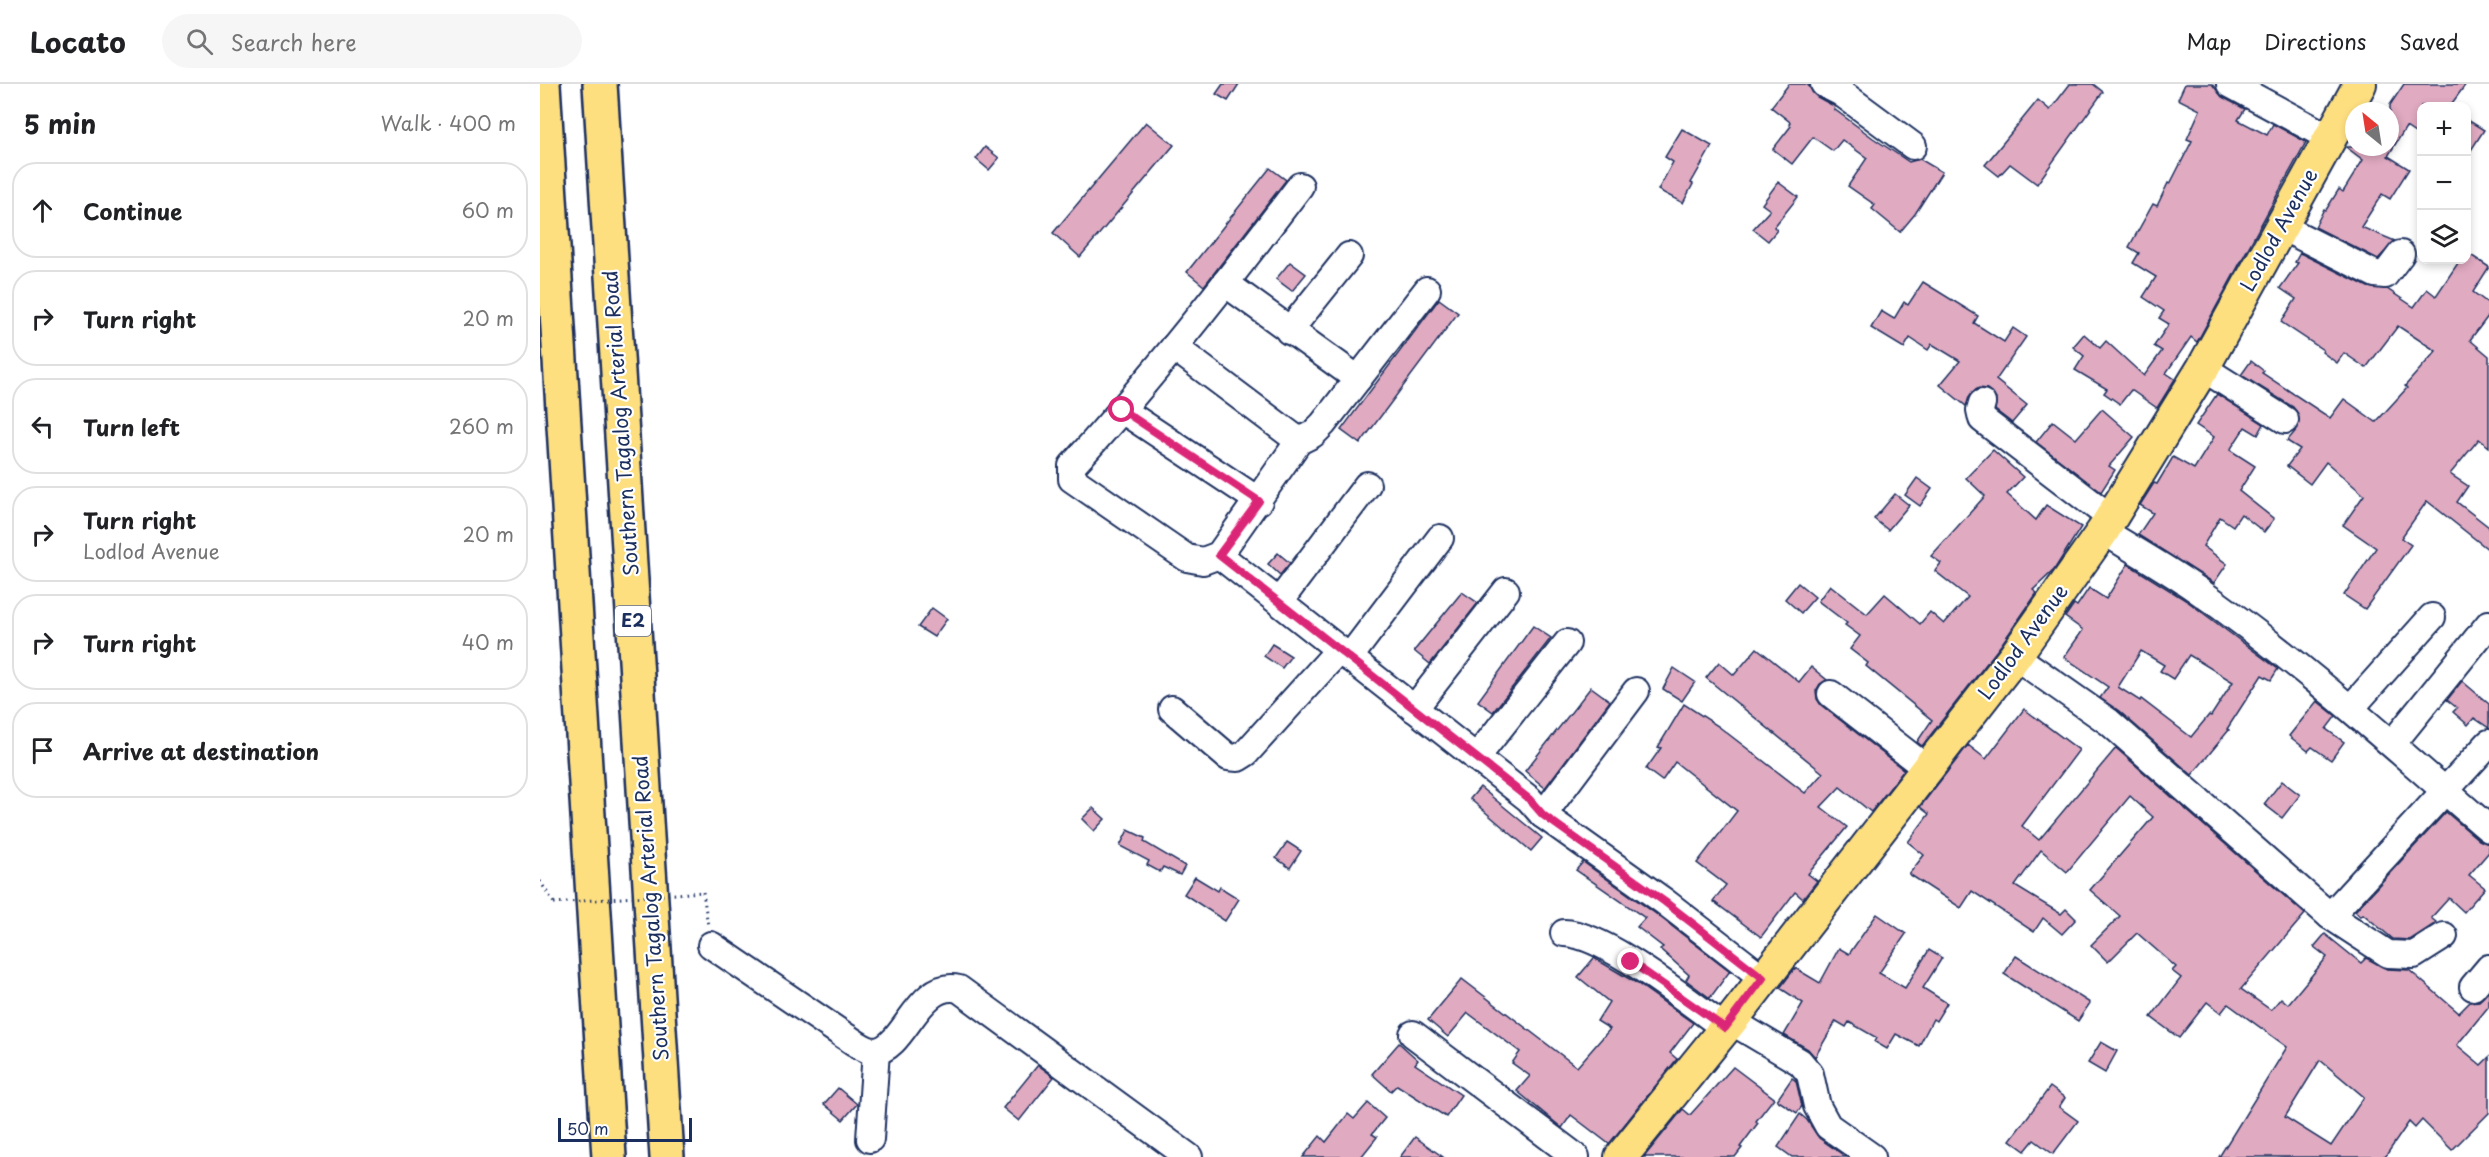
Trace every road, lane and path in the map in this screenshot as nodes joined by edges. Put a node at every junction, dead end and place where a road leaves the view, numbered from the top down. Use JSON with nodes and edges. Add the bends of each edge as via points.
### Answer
{"nodes":[{"id":1,"x":543,"y":84,"type":"edge"},
{"id":2,"x":600,"y":84,"type":"edge"},
{"id":3,"x":2230,"y":84,"type":"edge"},
{"id":4,"x":2360,"y":84,"type":"edge"},
{"id":5,"x":1837,"y":87,"type":"edge"},
{"id":6,"x":2331,"y":138,"type":"junction"},
{"id":7,"x":1913,"y":146,"type":"dead end"},
{"id":8,"x":1300,"y":186,"type":"dead end"},
{"id":9,"x":2282,"y":226,"type":"junction"},
{"id":10,"x":2401,"y":254,"type":"dead end"},
{"id":11,"x":1349,"y":256,"type":"dead end"},
{"id":12,"x":1226,"y":283,"type":"junction"},
{"id":13,"x":1427,"y":290,"type":"dead end"},
{"id":14,"x":1289,"y":331,"type":"junction"},
{"id":15,"x":1174,"y":347,"type":"junction"},
{"id":16,"x":2203,"y":369,"type":"junction"},
{"id":17,"x":1358,"y":379,"type":"junction"},
{"id":18,"x":1982,"y":403,"type":"dead end"},
{"id":19,"x":1122,"y":410,"type":"junction"},
{"id":20,"x":2285,"y":420,"type":"dead end"},
{"id":21,"x":1299,"y":441,"type":"junction"},
{"id":22,"x":1367,"y":484,"type":"dead end"},
{"id":23,"x":1259,"y":501,"type":"junction"},
{"id":24,"x":2107,"y":524,"type":"junction"},
{"id":25,"x":1440,"y":538,"type":"dead end"},
{"id":26,"x":1219,"y":555,"type":"junction"},
{"id":27,"x":1506,"y":591,"type":"dead end"},
{"id":28,"x":1279,"y":602,"type":"junction"},
{"id":29,"x":2432,"y":617,"type":"dead end"},
{"id":30,"x":2489,"y":624,"type":"edge"},
{"id":31,"x":1567,"y":643,"type":"dead end"},
{"id":32,"x":1344,"y":654,"type":"junction"},
{"id":33,"x":2015,"y":656,"type":"junction"},
{"id":34,"x":1636,"y":691,"type":"dead end"},
{"id":35,"x":1831,"y":694,"type":"dead end"},
{"id":36,"x":2351,"y":708,"type":"junction"},
{"id":37,"x":1172,"y":709,"type":"dead end"},
{"id":38,"x":1414,"y":710,"type":"junction"},
{"id":39,"x":2392,"y":744,"type":"junction"},
{"id":40,"x":2489,"y":744,"type":"edge"},
{"id":41,"x":1476,"y":758,"type":"junction"},
{"id":42,"x":1926,"y":768,"type":"junction"},
{"id":43,"x":2446,"y":792,"type":"junction"},
{"id":44,"x":1541,"y":806,"type":"junction"},
{"id":45,"x":2489,"y":829,"type":"edge"},
{"id":46,"x":540,"y":881,"type":"edge"},
{"id":47,"x":2330,"y":916,"type":"junction"},
{"id":48,"x":1564,"y":933,"type":"dead end"},
{"id":49,"x":2444,"y":936,"type":"dead end"},
{"id":50,"x":711,"y":945,"type":"joint"},
{"id":51,"x":1767,"y":973,"type":"junction"},
{"id":52,"x":1728,"y":1025,"type":"junction"},
{"id":53,"x":1413,"y":1034,"type":"dead end"},
{"id":54,"x":876,"y":1051,"type":"junction"},
{"id":55,"x":870,"y":1139,"type":"dead end"},
{"id":56,"x":609,"y":1157,"type":"edge"},
{"id":57,"x":667,"y":1157,"type":"edge"},
{"id":58,"x":1189,"y":1157,"type":"edge"},
{"id":59,"x":1576,"y":1157,"type":"edge"},
{"id":60,"x":1621,"y":1157,"type":"edge"},
{"id":61,"x":1872,"y":1157,"type":"edge"}],
"edges":[{"from":1,"to":56,"type":"highway"},
{"from":2,"to":57,"type":"highway","name":"Southern Tagalog Arterial Road","number":"E2"},
{"from":3,"to":6,"type":"street"},
{"from":4,"to":6,"type":"main road","name":"Lodlod Avenue"},
{"from":5,"to":7,"type":"street"},
{"from":6,"to":9,"type":"main road","name":"Lodlod Avenue"},
{"from":8,"to":12,"type":"street"},
{"from":9,"to":10,"type":"street","via":[[2375,274],[2385,275]]},
{"from":9,"to":16,"type":"main road","name":"Lodlod Avenue"},
{"from":11,"to":14,"type":"street"},
{"from":12,"to":14,"type":"street"},
{"from":12,"to":15,"type":"street"},
{"from":13,"to":17,"type":"street"},
{"from":14,"to":17,"type":"street"},
{"from":15,"to":19,"type":"street"},
{"from":15,"to":21,"type":"street"},
{"from":16,"to":20,"type":"street"},
{"from":16,"to":24,"type":"main road","name":"Lodlod Avenue"},
{"from":17,"to":21,"type":"street","via":[[1323,424]]},
{"from":18,"to":24,"type":"street","via":[[1982,419]]},
{"from":19,"to":23,"type":"street"},
{"from":19,"to":26,"type":"street","via":[[1072,466],[1072,479],[1187,558],[1203,561]]},
{"from":21,"to":23,"type":"street"},
{"from":22,"to":28,"type":"street"},
{"from":23,"to":26,"type":"street"},
{"from":24,"to":33,"type":"main road","name":"Lodlod Avenue"},
{"from":24,"to":36,"type":"street"},
{"from":25,"to":32,"type":"street"},
{"from":26,"to":28,"type":"street"},
{"from":27,"to":38,"type":"street"},
{"from":28,"to":32,"type":"street"},
{"from":29,"to":36,"type":"street"},
{"from":30,"to":39,"type":"street"},
{"from":31,"to":41,"type":"street"},
{"from":32,"to":37,"type":"street","via":[[1238,758],[1228,757]]},
{"from":32,"to":38,"type":"street"},
{"from":33,"to":42,"type":"main road","name":"Lodlod Avenue"},
{"from":33,"to":47,"type":"street","via":[[2109,722]]},
{"from":34,"to":44,"type":"street"},
{"from":35,"to":42,"type":"street"},
{"from":36,"to":39,"type":"street"},
{"from":38,"to":41,"type":"street"},
{"from":39,"to":43,"type":"street"},
{"from":40,"to":43,"type":"street"},
{"from":41,"to":44,"type":"street"},
{"from":42,"to":51,"type":"main road","name":"Lodlod Avenue"},
{"from":43,"to":45,"type":"street"},
{"from":43,"to":47,"type":"street"},
{"from":44,"to":51,"type":"street"},
{"from":46,"to":50,"type":"path","bridge":true,"via":[[554,903],[703,892]]},
{"from":47,"to":49,"type":"street","via":[[2388,954],[2414,955]]},
{"from":48,"to":52,"type":"street","via":[[1589,937]]},
{"from":50,"to":54,"type":"street","via":[[845,1036]]},
{"from":51,"to":52,"type":"main road","name":"Lodlod Avenue"},
{"from":52,"to":60,"type":"main road","name":"Lodlod Avenue"},
{"from":52,"to":61,"type":"street","via":[[1800,1062],[1810,1074],[1817,1106],[1828,1126]]},
{"from":53,"to":59,"type":"street"},
{"from":54,"to":55,"type":"street"},
{"from":54,"to":58,"type":"street","via":[[898,1034],[931,995],[950,987],[959,989]]}]}
